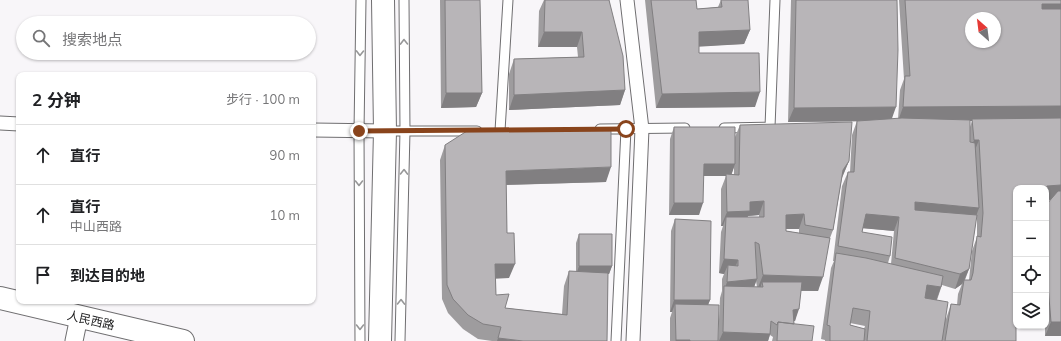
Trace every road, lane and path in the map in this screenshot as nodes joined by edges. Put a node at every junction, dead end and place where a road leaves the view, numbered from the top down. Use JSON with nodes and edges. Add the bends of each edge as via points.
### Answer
{"nodes":[{"id":1,"x":361,"y":0,"type":"edge"},
{"id":2,"x":383,"y":0,"type":"edge"},
{"id":3,"x":404,"y":0,"type":"edge"},
{"id":4,"x":508,"y":0,"type":"edge"},
{"id":5,"x":627,"y":0,"type":"edge"},
{"id":6,"x":775,"y":0,"type":"edge"},
{"id":7,"x":0,"y":123,"type":"edge"},
{"id":8,"x":16,"y":124,"type":"edge"},
{"id":9,"x":695,"y":128,"type":"edge"},
{"id":10,"x":717,"y":128,"type":"edge"},
{"id":11,"x":626,"y":129,"type":"junction"},
{"id":12,"x":642,"y":129,"type":"junction"},
{"id":13,"x":316,"y":130,"type":"edge"},
{"id":14,"x":594,"y":130,"type":"edge"},
{"id":15,"x":359,"y":131,"type":"junction"},
{"id":16,"x":395,"y":131,"type":"junction"},
{"id":17,"x":0,"y":298,"type":"edge"},
{"id":18,"x":16,"y":302,"type":"edge"},
{"id":19,"x":25,"y":304,"type":"edge"},
{"id":20,"x":79,"y":317,"type":"junction"},
{"id":21,"x":74,"y":341,"type":"edge"},
{"id":22,"x":183,"y":341,"type":"edge"},
{"id":23,"x":360,"y":341,"type":"edge"},
{"id":24,"x":380,"y":341,"type":"edge"},
{"id":25,"x":400,"y":341,"type":"edge"},
{"id":26,"x":616,"y":341,"type":"edge"},
{"id":27,"x":633,"y":341,"type":"edge"}],
"edges":[{"from":1,"to":15,"type":"lane","one_way":true},
{"from":2,"to":16,"type":"main road"},
{"from":16,"to":3,"type":"lane","one_way":true},
{"from":4,"to":16,"type":"lane","via":[[496,131]]},
{"from":5,"to":12,"type":"street"},
{"from":6,"to":10,"type":"lane","via":[[776,128]]},
{"from":7,"to":8,"type":"street"},
{"from":9,"to":12,"type":"lane"},
{"from":11,"to":12,"type":"lane"},
{"from":11,"to":14,"type":"lane"},
{"from":11,"to":26,"type":"lane"},
{"from":12,"to":27,"type":"street"},
{"from":13,"to":15,"type":"street"},
{"from":15,"to":16,"type":"street"},
{"from":15,"to":23,"type":"lane","one_way":true},
{"from":16,"to":24,"type":"main road"},
{"from":25,"to":16,"type":"lane","one_way":true},
{"from":17,"to":18,"type":"main road","name":"人民西路"},
{"from":19,"to":20,"type":"main road","name":"人民西路"},
{"from":20,"to":21,"type":"street"},
{"from":20,"to":22,"type":"main road","name":"人民西路"}]}
